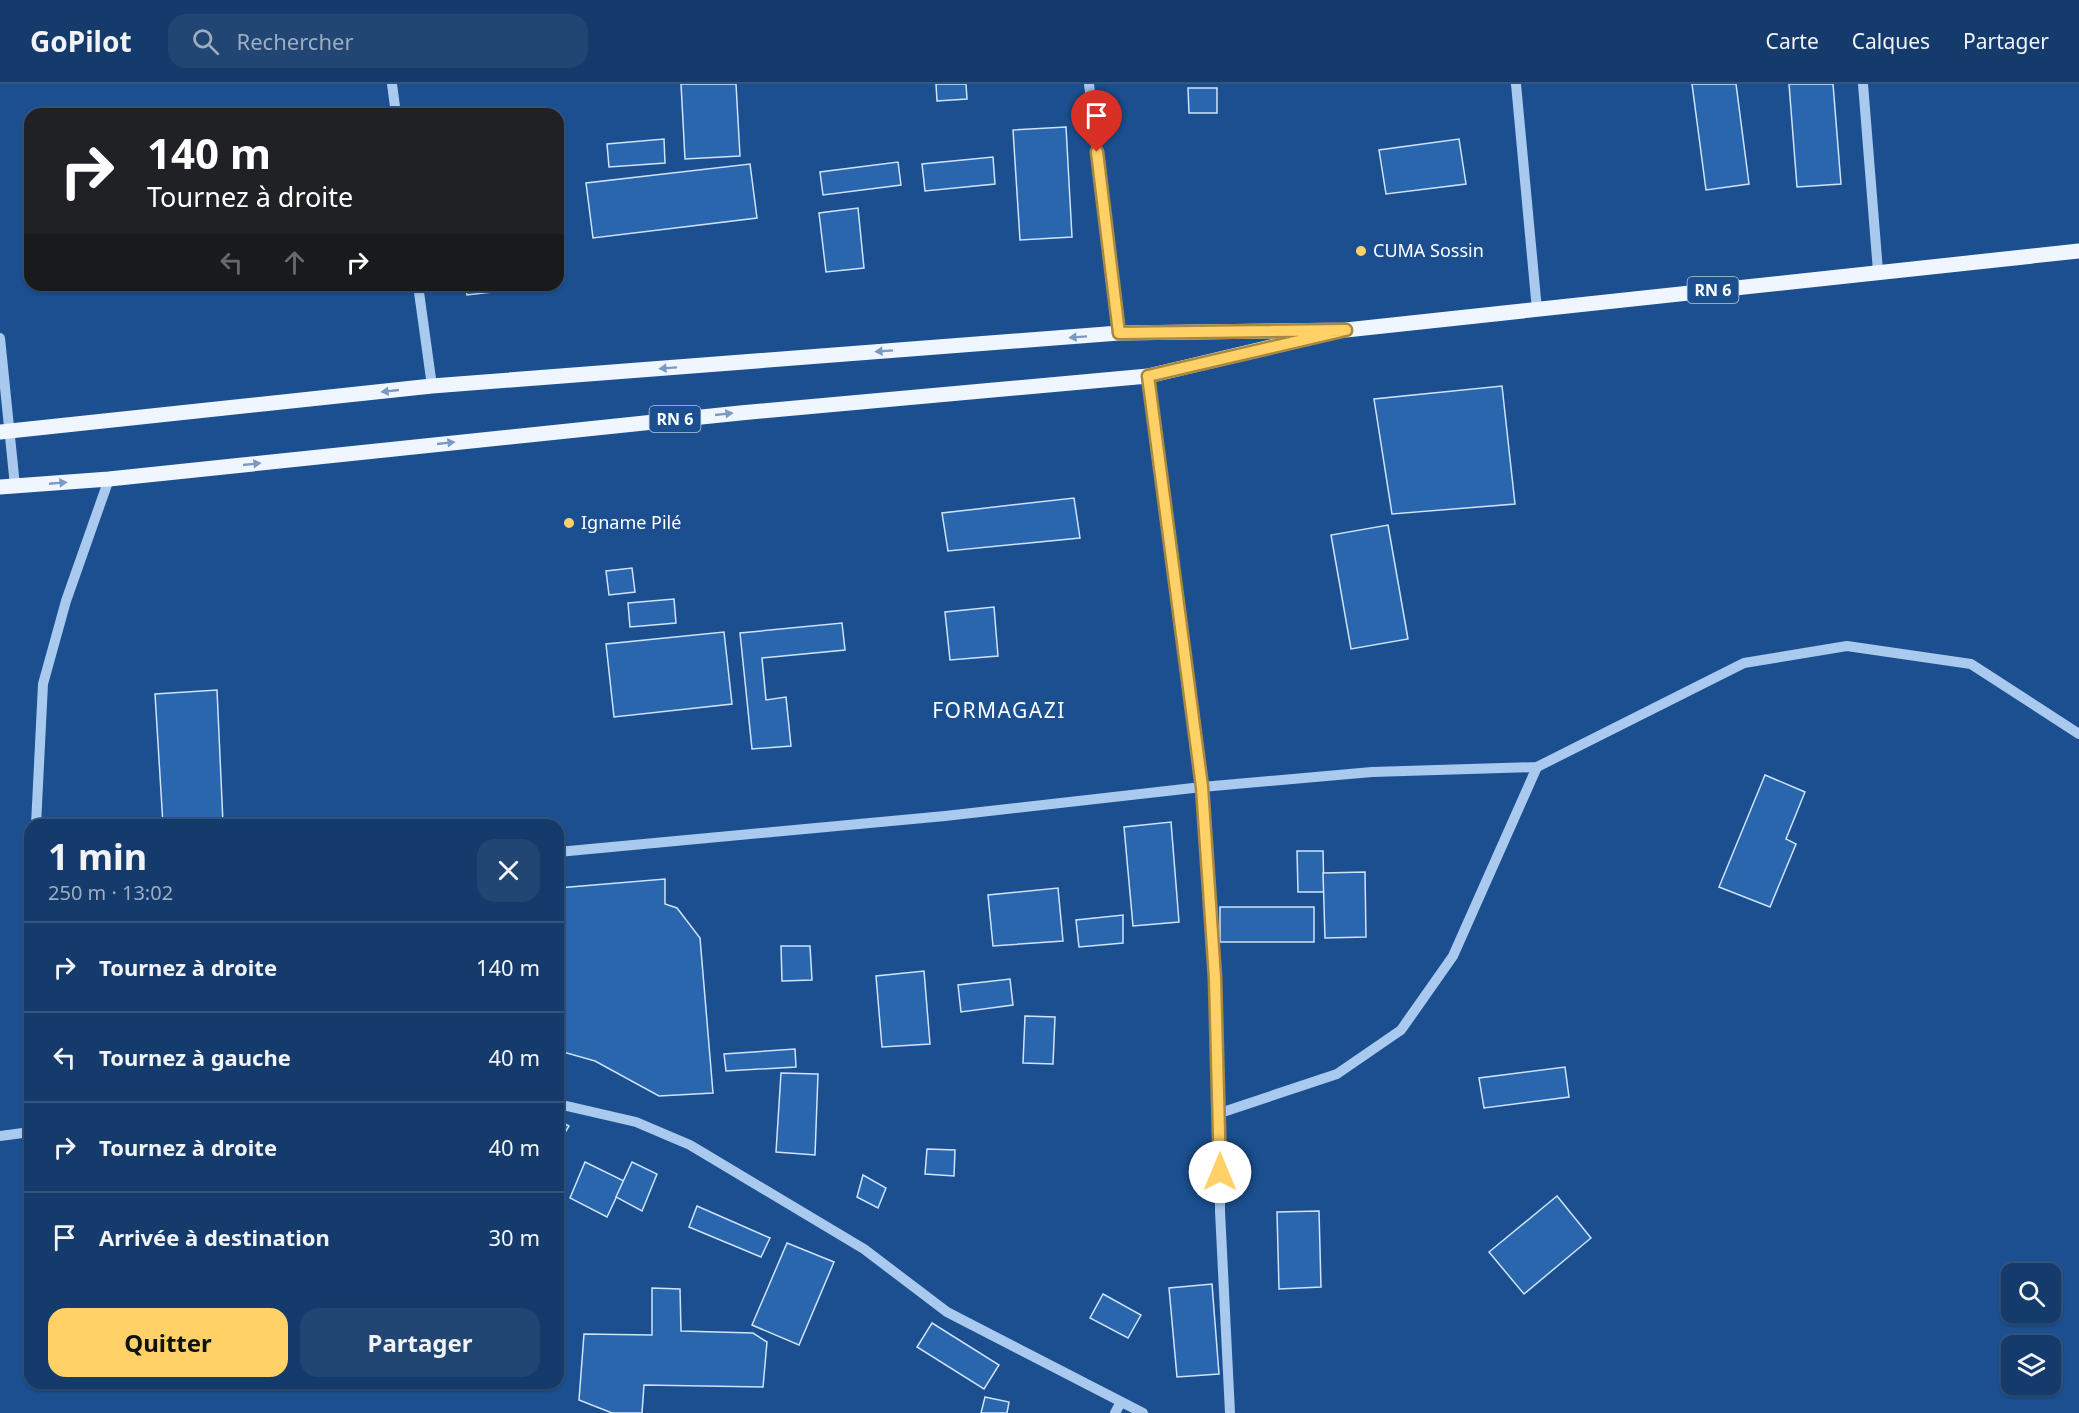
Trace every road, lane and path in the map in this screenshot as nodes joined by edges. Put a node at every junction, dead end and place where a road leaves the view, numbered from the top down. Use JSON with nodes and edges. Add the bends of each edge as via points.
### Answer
{"nodes":[{"id":1,"x":392,"y":84,"type":"edge"},
{"id":2,"x":1089,"y":84,"type":"edge"},
{"id":3,"x":1516,"y":84,"type":"edge"},
{"id":4,"x":1863,"y":84,"type":"edge"},
{"id":5,"x":395,"y":108,"type":"edge"},
{"id":6,"x":2079,"y":251,"type":"edge"},
{"id":7,"x":1878,"y":271,"type":"junction"},
{"id":8,"x":419,"y":291,"type":"edge"},
{"id":9,"x":1537,"y":310,"type":"junction"},
{"id":10,"x":1346,"y":330,"type":"junction"},
{"id":11,"x":1119,"y":333,"type":"junction"},
{"id":12,"x":0,"y":339,"type":"edge"},
{"id":13,"x":1148,"y":376,"type":"junction"},
{"id":14,"x":432,"y":386,"type":"junction"},
{"id":15,"x":4,"y":432,"type":"edge"},
{"id":16,"x":109,"y":478,"type":"junction"},
{"id":17,"x":8,"y":487,"type":"edge"},
{"id":18,"x":2079,"y":734,"type":"edge"},
{"id":19,"x":1537,"y":767,"type":"junction"},
{"id":20,"x":1202,"y":787,"type":"junction"},
{"id":21,"x":36,"y":819,"type":"edge"},
{"id":22,"x":564,"y":851,"type":"edge"},
{"id":23,"x":564,"y":1105,"type":"edge"},
{"id":24,"x":1220,"y":1113,"type":"junction"},
{"id":25,"x":24,"y":1133,"type":"edge"},
{"id":26,"x":0,"y":1136,"type":"edge"},
{"id":27,"x":1121,"y":1402,"type":"junction"},
{"id":28,"x":1115,"y":1413,"type":"edge"},
{"id":29,"x":1143,"y":1413,"type":"edge"},
{"id":30,"x":1230,"y":1413,"type":"edge"}],
"edges":[{"from":1,"to":5,"type":"street"},
{"from":2,"to":11,"type":"street"},
{"from":3,"to":9,"type":"street"},
{"from":4,"to":7,"type":"street"},
{"from":6,"to":7,"type":"main road","number":"RN 6"},
{"from":7,"to":9,"type":"main road","number":"RN 6"},
{"from":8,"to":14,"type":"street"},
{"from":9,"to":10,"type":"main road","number":"RN 6"},
{"from":10,"to":11,"type":"main road","number":"RN 6"},
{"from":10,"to":13,"type":"main road","number":"RN 6"},
{"from":11,"to":14,"type":"main road","number":"RN 6","one_way":true},
{"from":12,"to":15,"type":"street"},
{"from":16,"to":13,"type":"main road","number":"RN 6","one_way":true,"via":[[740,412]]},
{"from":13,"to":20,"type":"street"},
{"from":14,"to":15,"type":"main road","number":"RN 6","one_way":true},
{"from":15,"to":17,"type":"street"},
{"from":17,"to":16,"type":"main road","number":"RN 6","one_way":true},
{"from":16,"to":21,"type":"street","via":[[42,684]]},
{"from":18,"to":19,"type":"street","via":[[1971,664],[1847,646],[1744,663]]},
{"from":19,"to":20,"type":"street","via":[[1372,772]]},
{"from":19,"to":24,"type":"street","via":[[1453,956],[1401,1030],[1337,1074]]},
{"from":20,"to":22,"type":"street","via":[[945,816]]},
{"from":20,"to":24,"type":"street"},
{"from":23,"to":27,"type":"street","via":[[636,1122],[690,1145],[864,1249],[947,1312]]},
{"from":24,"to":30,"type":"street","via":[[1220,1211]]},
{"from":25,"to":26,"type":"street"},
{"from":27,"to":28,"type":"street"},
{"from":27,"to":29,"type":"street"}]}
